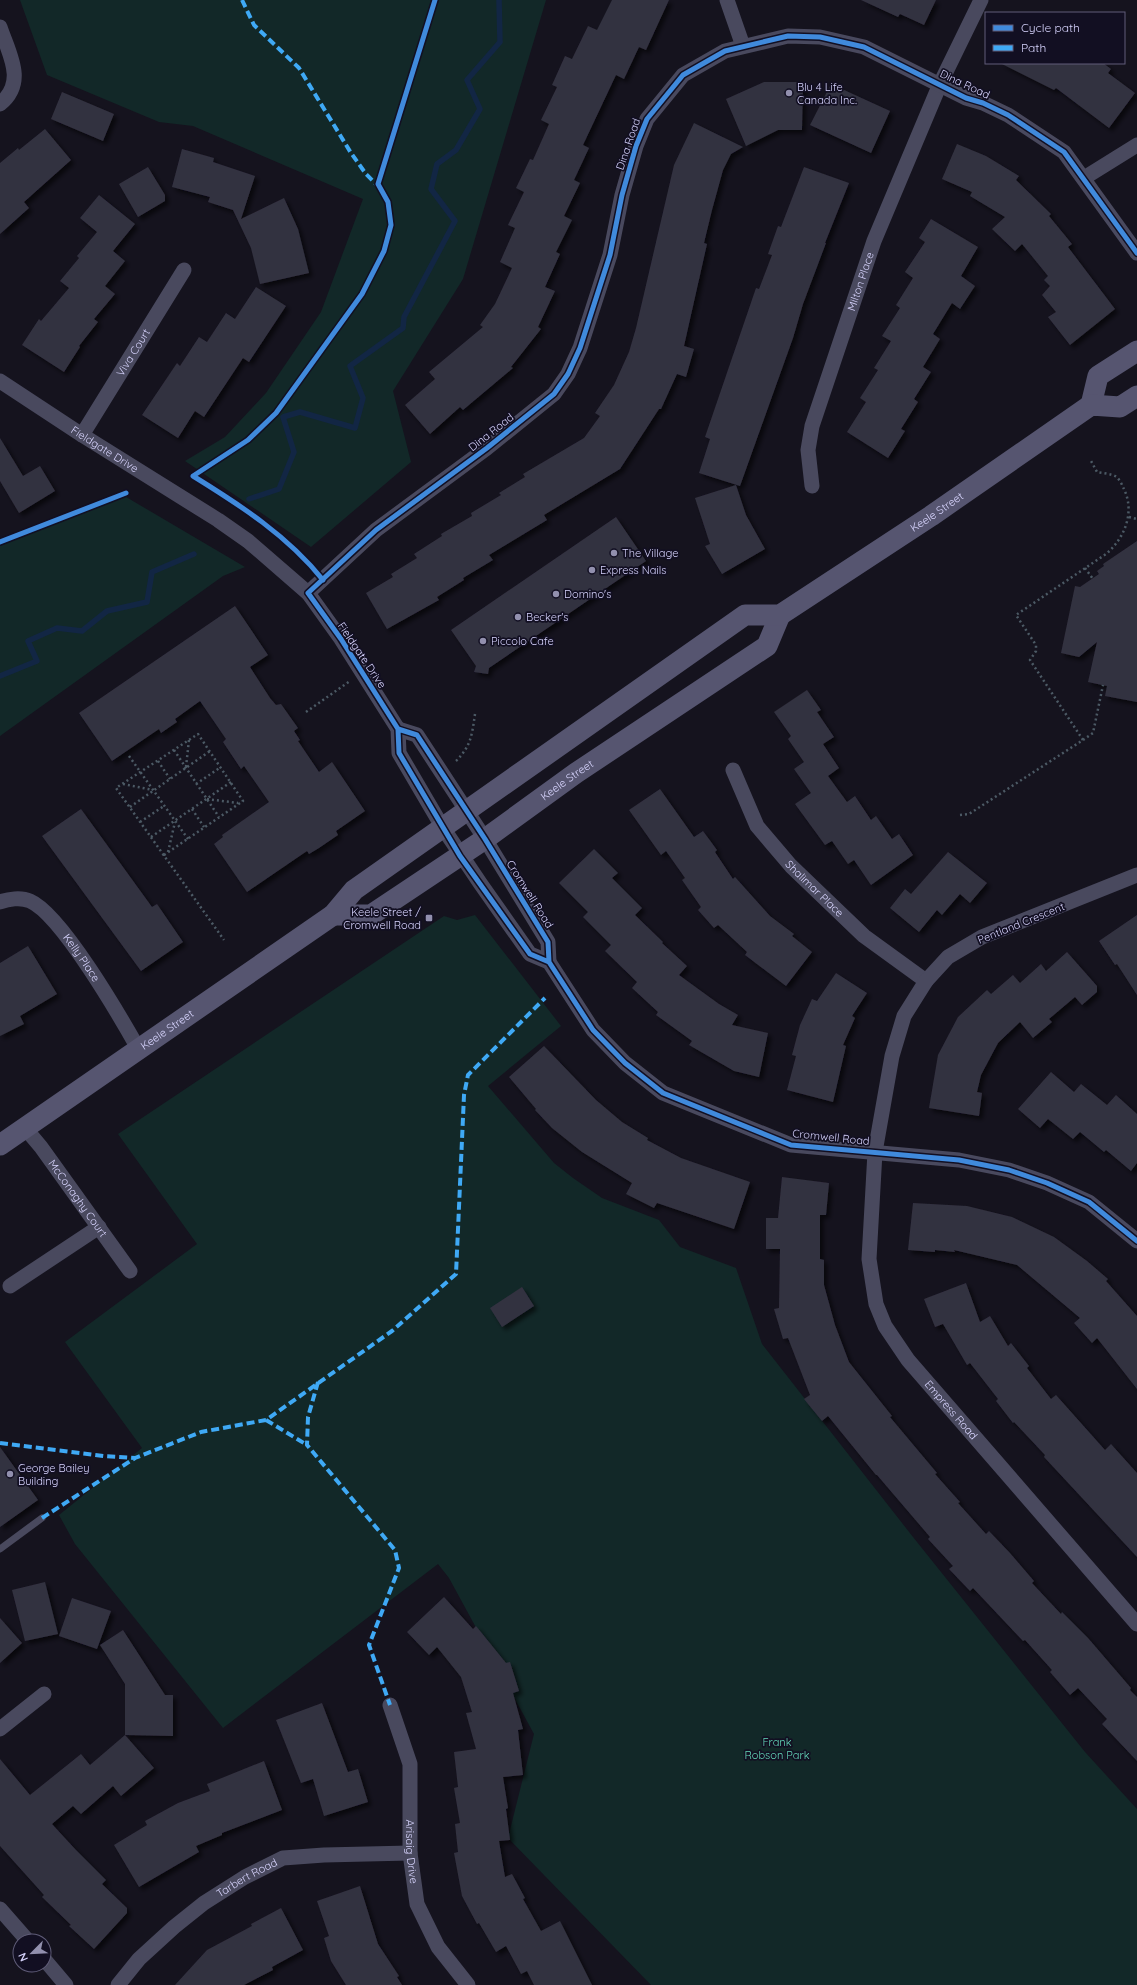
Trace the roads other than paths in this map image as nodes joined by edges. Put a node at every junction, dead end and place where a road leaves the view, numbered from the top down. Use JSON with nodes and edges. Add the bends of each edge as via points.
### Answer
{"nodes":[{"id":1,"x":727,"y":0,"type":"edge"},
{"id":2,"x":981,"y":0,"type":"edge"},
{"id":3,"x":0,"y":27,"type":"edge"},
{"id":4,"x":743,"y":46,"type":"junction"},
{"id":5,"x":940,"y":84,"type":"junction"},
{"id":6,"x":0,"y":104,"type":"edge"},
{"id":7,"x":1137,"y":145,"type":"edge"},
{"id":8,"x":1084,"y":178,"type":"junction"},
{"id":9,"x":1137,"y":253,"type":"edge"},
{"id":10,"x":184,"y":270,"type":"dead end"},
{"id":11,"x":1137,"y":351,"type":"edge"},
{"id":12,"x":0,"y":381,"type":"edge"},
{"id":13,"x":1137,"y":396,"type":"edge"},
{"id":14,"x":1091,"y":405,"type":"junction"},
{"id":15,"x":82,"y":436,"type":"junction"},
{"id":16,"x":812,"y":486,"type":"dead end"},
{"id":17,"x":308,"y":593,"type":"junction"},
{"id":18,"x":780,"y":615,"type":"junction"},
{"id":19,"x":398,"y":728,"type":"junction"},
{"id":20,"x":733,"y":770,"type":"dead end"},
{"id":21,"x":467,"y":811,"type":"junction"},
{"id":22,"x":443,"y":828,"type":"junction"},
{"id":23,"x":485,"y":839,"type":"junction"},
{"id":24,"x":460,"y":856,"type":"junction"},
{"id":25,"x":1137,"y":875,"type":"edge"},
{"id":26,"x":0,"y":902,"type":"edge"},
{"id":27,"x":334,"y":915,"type":"junction"},
{"id":28,"x":549,"y":962,"type":"junction"},
{"id":29,"x":926,"y":981,"type":"junction"},
{"id":30,"x":139,"y":1050,"type":"junction"},
{"id":31,"x":25,"y":1128,"type":"junction"},
{"id":32,"x":0,"y":1145,"type":"edge"},
{"id":33,"x":875,"y":1152,"type":"junction"},
{"id":34,"x":99,"y":1227,"type":"junction"},
{"id":35,"x":1137,"y":1241,"type":"edge"},
{"id":36,"x":130,"y":1271,"type":"dead end"},
{"id":37,"x":10,"y":1286,"type":"dead end"},
{"id":38,"x":42,"y":1518,"type":"dead end"},
{"id":39,"x":0,"y":1549,"type":"edge"},
{"id":40,"x":1137,"y":1624,"type":"edge"},
{"id":41,"x":44,"y":1694,"type":"dead end"},
{"id":42,"x":390,"y":1705,"type":"dead end"},
{"id":43,"x":0,"y":1729,"type":"edge"},
{"id":44,"x":410,"y":1853,"type":"junction"},
{"id":45,"x":0,"y":1909,"type":"edge"},
{"id":46,"x":21,"y":1933,"type":"edge"},
{"id":47,"x":52,"y":1969,"type":"edge"},
{"id":48,"x":66,"y":1985,"type":"edge"},
{"id":49,"x":118,"y":1985,"type":"edge"},
{"id":50,"x":468,"y":1985,"type":"edge"}],
"edges":[{"from":1,"to":4,"type":"street"},
{"from":2,"to":5,"type":"street","name":"Milton Place"},
{"from":3,"to":6,"type":"street","via":[[13,64],[15,83]]},
{"from":4,"to":5,"type":"street","name":"Dina Road","via":[[788,36],[820,37],[864,47]]},
{"from":4,"to":17,"type":"street","name":"Dina Road","via":[[725,51],[683,75],[647,119],[636,146],[622,195],[610,255],[580,348],[568,374],[554,394],[487,448],[376,530]]},
{"from":5,"to":8,"type":"street","name":"Dina Road","via":[[1008,115],[1064,152]]},
{"from":5,"to":16,"type":"street","name":"Milton Place","via":[[874,241],[812,426],[808,450]]},
{"from":7,"to":8,"type":"street"},
{"from":8,"to":9,"type":"street","name":"Dina Road"},
{"from":10,"to":15,"type":"street","name":"Viva Court"},
{"from":11,"to":14,"type":"main road","via":[[1098,376]]},
{"from":12,"to":15,"type":"street","name":"Fieldgate Drive"},
{"from":13,"to":14,"type":"main road","via":[[1120,407]]},
{"from":14,"to":18,"type":"main road","name":"Keele Street","via":[[931,516]]},
{"from":15,"to":17,"type":"street","name":"Fieldgate Drive","via":[[224,524],[248,541]]},
{"from":17,"to":19,"type":"street","name":"Fieldgate Drive"},
{"from":18,"to":21,"type":"main road","name":"Keele Street","via":[[745,615]]},
{"from":18,"to":23,"type":"main road","name":"Keele Street","via":[[767,646],[576,773]]},
{"from":19,"to":21,"type":"street","via":[[417,735]]},
{"from":19,"to":22,"type":"street","name":"Fieldgate Drive","via":[[399,753]]},
{"from":20,"to":29,"type":"street","name":"Shalimar Place","via":[[757,826],[791,866],[864,936]]},
{"from":21,"to":22,"type":"main road","name":"Keele Street"},
{"from":21,"to":23,"type":"street"},
{"from":22,"to":24,"type":"street","name":"Fieldgate Drive"},
{"from":22,"to":27,"type":"main road","name":"Keele Street","via":[[354,890]]},
{"from":23,"to":24,"type":"main road","name":"Keele Street"},
{"from":23,"to":28,"type":"street","name":"Cromwell Road","via":[[548,942]]},
{"from":24,"to":27,"type":"main road","name":"Keele Street","via":[[371,915]]},
{"from":24,"to":28,"type":"street","via":[[530,954]]},
{"from":25,"to":29,"type":"street","name":"Pentland Crescent","via":[[982,937],[948,958]]},
{"from":26,"to":30,"type":"street","name":"Kelly Place","via":[[8,899],[30,901],[59,926],[118,1013]]},
{"from":27,"to":30,"type":"main road","name":"Keele Street"},
{"from":28,"to":33,"type":"street","name":"Cromwell Road","via":[[593,1030],[625,1063],[663,1093],[791,1145]]},
{"from":29,"to":33,"type":"street","name":"Pentland Crescent","via":[[904,1016],[892,1056]]},
{"from":30,"to":31,"type":"main road","name":"Keele Street"},
{"from":31,"to":32,"type":"main road","name":"Keele Street"},
{"from":31,"to":34,"type":"street","name":"McConaghy Court"},
{"from":33,"to":35,"type":"street","name":"Cromwell Road","via":[[959,1160],[1009,1170],[1089,1202]]},
{"from":33,"to":40,"type":"street","name":"Empress Road","via":[[869,1259],[876,1304],[886,1326],[908,1360]]},
{"from":34,"to":36,"type":"street","name":"McConaghy Court"},
{"from":34,"to":37,"type":"street"},
{"from":38,"to":39,"type":"lane"},
{"from":41,"to":43,"type":"street"},
{"from":42,"to":44,"type":"street","name":"Arisaig Drive","via":[[410,1764]]},
{"from":44,"to":49,"type":"street","name":"Tarbert Road","via":[[283,1858],[245,1877],[204,1903],[139,1959]]},
{"from":44,"to":50,"type":"street","name":"Arisaig Drive","via":[[417,1904],[438,1947]]},
{"from":45,"to":46,"type":"street"},
{"from":47,"to":48,"type":"street"}]}
